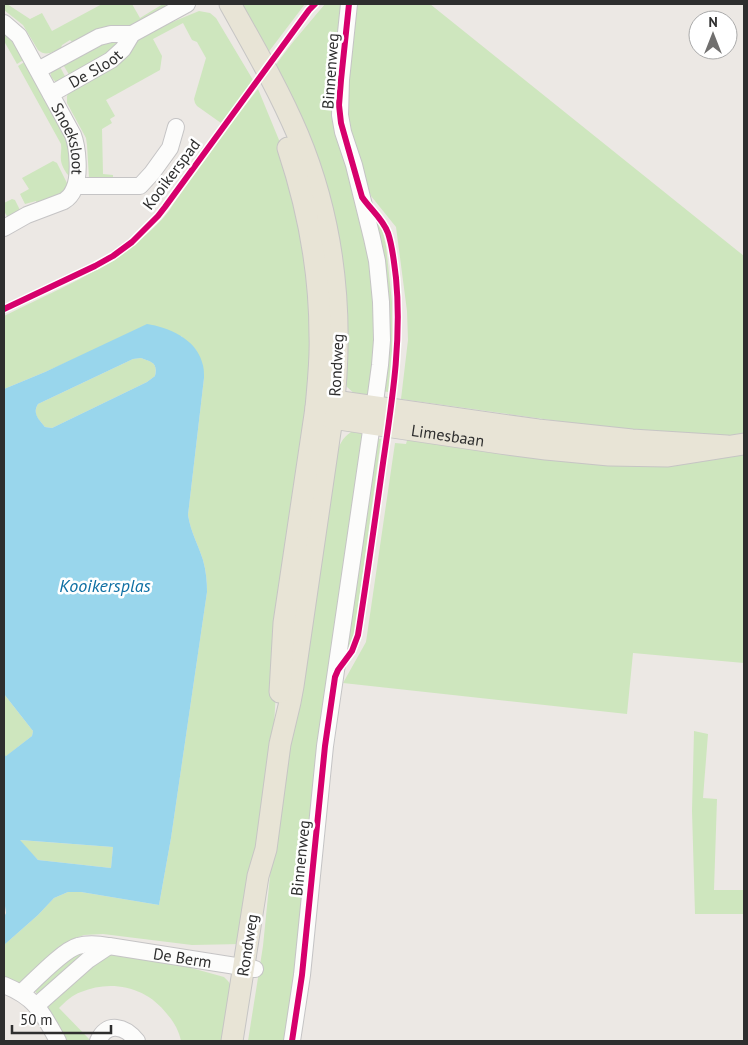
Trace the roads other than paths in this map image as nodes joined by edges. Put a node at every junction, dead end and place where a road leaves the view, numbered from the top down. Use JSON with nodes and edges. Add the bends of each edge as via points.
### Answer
{"nodes":[{"id":1,"x":187,"y":4,"type":"edge"},
{"id":2,"x":215,"y":4,"type":"edge"},
{"id":3,"x":230,"y":4,"type":"edge"},
{"id":4,"x":349,"y":4,"type":"edge"},
{"id":5,"x":4,"y":23,"type":"edge"},
{"id":6,"x":132,"y":34,"type":"junction"},
{"id":7,"x":38,"y":70,"type":"junction"},
{"id":8,"x":51,"y":94,"type":"junction"},
{"id":9,"x":176,"y":128,"type":"dead end"},
{"id":10,"x":76,"y":186,"type":"junction"},
{"id":11,"x":4,"y":228,"type":"edge"},
{"id":12,"x":327,"y":409,"type":"junction"},
{"id":13,"x":387,"y":417,"type":"junction"},
{"id":14,"x":735,"y":445,"type":"edge"},
{"id":15,"x":249,"y":968,"type":"junction"},
{"id":16,"x":4,"y":985,"type":"edge"},
{"id":17,"x":29,"y":999,"type":"junction"},
{"id":18,"x":58,"y":1041,"type":"edge"},
{"id":19,"x":98,"y":1041,"type":"edge"},
{"id":20,"x":137,"y":1041,"type":"edge"},
{"id":21,"x":232,"y":1041,"type":"edge"},
{"id":22,"x":244,"y":1041,"type":"edge"},
{"id":23,"x":292,"y":1041,"type":"edge"}],
"edges":[{"from":1,"to":6,"type":"street","name":"De Sloot"},
{"from":2,"to":12,"type":"main road","name":"Rondweg","via":[[272,108],[300,187],[319,296],[320,350]]},
{"from":3,"to":12,"type":"main road","name":"Rondweg","via":[[283,102],[314,179],[336,284],[338,348]]},
{"from":4,"to":13,"type":"street","name":"Binnenweg","via":[[339,105],[372,238],[379,280],[380,365]]},
{"from":5,"to":7,"type":"street","name":"Snoeksloot","via":[[18,36]]},
{"from":6,"to":7,"type":"street","name":"De Sloot","via":[[99,37]]},
{"from":6,"to":8,"type":"street","name":"De Sloot","via":[[111,60]]},
{"from":7,"to":8,"type":"street","name":"Snoeksloot"},
{"from":8,"to":10,"type":"street","name":"Snoeksloot","via":[[77,147]]},
{"from":9,"to":10,"type":"street","via":[[170,148],[140,186]]},
{"from":10,"to":11,"type":"street","name":"Snoeksloot","via":[[64,201]]},
{"from":12,"to":13,"type":"main road","name":"Limesbaan"},
{"from":12,"to":15,"type":"main road","name":"Rondweg","via":[[290,702],[280,744],[266,849],[258,876]]},
{"from":13,"to":14,"type":"main road","name":"Limesbaan","via":[[537,448],[609,455],[668,456]]},
{"from":13,"to":23,"type":"street","name":"Binnenweg","via":[[325,746],[302,975]]},
{"from":15,"to":17,"type":"street","name":"De Berm","via":[[88,944],[70,949]]},
{"from":15,"to":21,"type":"main road","name":"Rondweg"},
{"from":15,"to":22,"type":"main road","name":"Rondweg"},
{"from":16,"to":17,"type":"street"},
{"from":17,"to":18,"type":"street","via":[[46,1019]]},
{"from":19,"to":20,"type":"street","via":[[110,1028],[128,1032]]}]}
